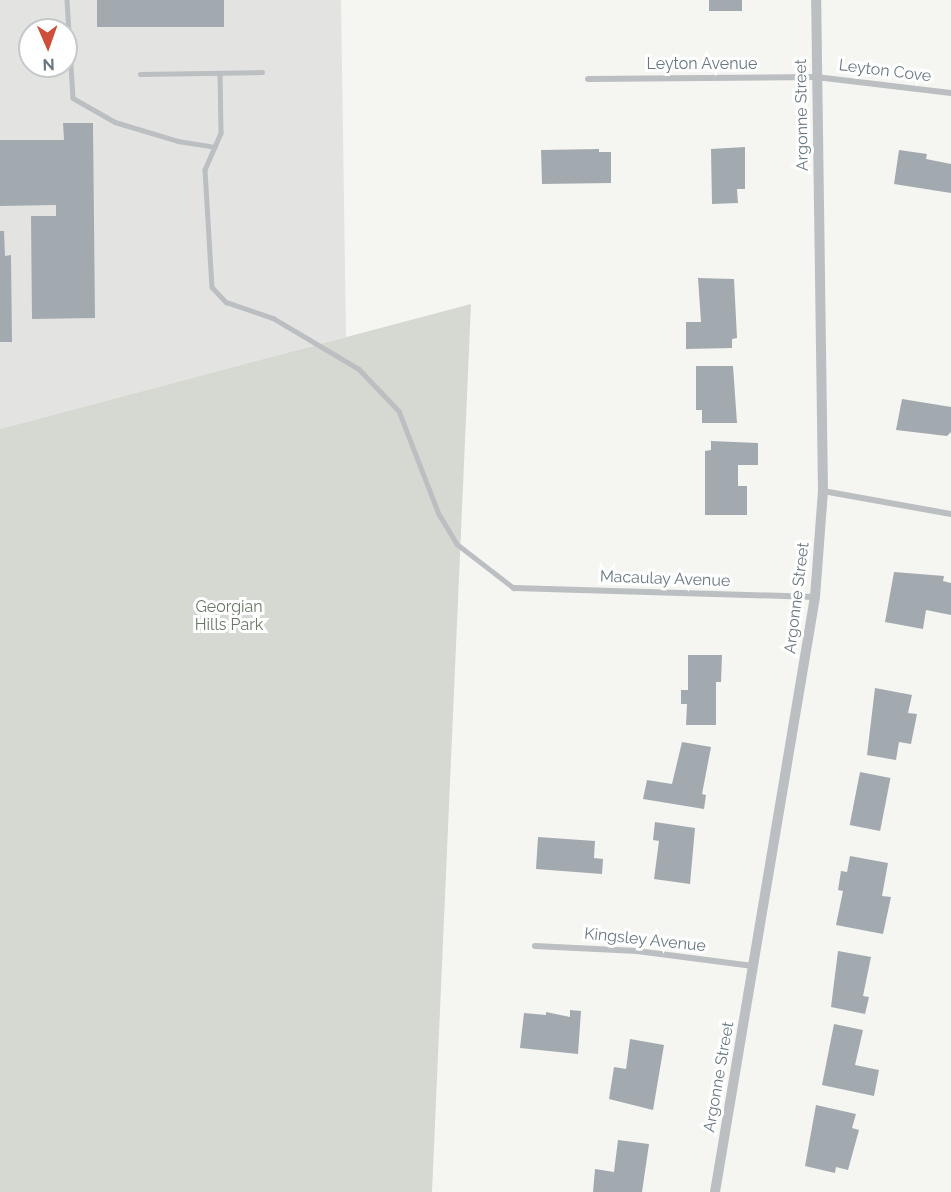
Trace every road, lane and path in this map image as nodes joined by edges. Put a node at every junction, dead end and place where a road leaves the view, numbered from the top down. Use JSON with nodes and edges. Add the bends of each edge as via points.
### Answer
{"nodes":[{"id":1,"x":67,"y":0,"type":"edge"},
{"id":2,"x":816,"y":0,"type":"edge"},
{"id":3,"x":262,"y":72,"type":"dead end"},
{"id":4,"x":220,"y":73,"type":"junction"},
{"id":5,"x":140,"y":74,"type":"dead end"},
{"id":6,"x":816,"y":77,"type":"junction"},
{"id":7,"x":588,"y":79,"type":"dead end"},
{"id":8,"x":951,"y":93,"type":"edge"},
{"id":9,"x":215,"y":147,"type":"junction"},
{"id":10,"x":823,"y":490,"type":"junction"},
{"id":11,"x":951,"y":514,"type":"edge"},
{"id":12,"x":514,"y":588,"type":"joint"},
{"id":13,"x":815,"y":597,"type":"junction"},
{"id":14,"x":535,"y":946,"type":"dead end"},
{"id":15,"x":753,"y":966,"type":"junction"},
{"id":16,"x":715,"y":1192,"type":"edge"}],
"edges":[{"from":1,"to":9,"type":"lane","via":[[73,98],[115,122],[178,141]]},
{"from":2,"to":6,"type":"street","name":"Argonne Street"},
{"from":3,"to":4,"type":"lane"},
{"from":4,"to":5,"type":"lane"},
{"from":4,"to":9,"type":"lane","via":[[221,134]]},
{"from":6,"to":7,"type":"street","name":"Leyton Avenue"},
{"from":6,"to":8,"type":"street","name":"Leyton Cove"},
{"from":6,"to":10,"type":"street","name":"Argonne Street"},
{"from":9,"to":12,"type":"lane","via":[[205,170],[212,287],[226,302],[273,318],[359,369],[399,411],[439,514],[457,544]]},
{"from":10,"to":11,"type":"street"},
{"from":10,"to":13,"type":"street","name":"Argonne Street"},
{"from":12,"to":13,"type":"street","name":"Macaulay Avenue"},
{"from":13,"to":15,"type":"street","name":"Argonne Street"},
{"from":14,"to":15,"type":"street","name":"Kingsley Avenue","via":[[637,951]]},
{"from":15,"to":16,"type":"street","name":"Argonne Street"}]}
